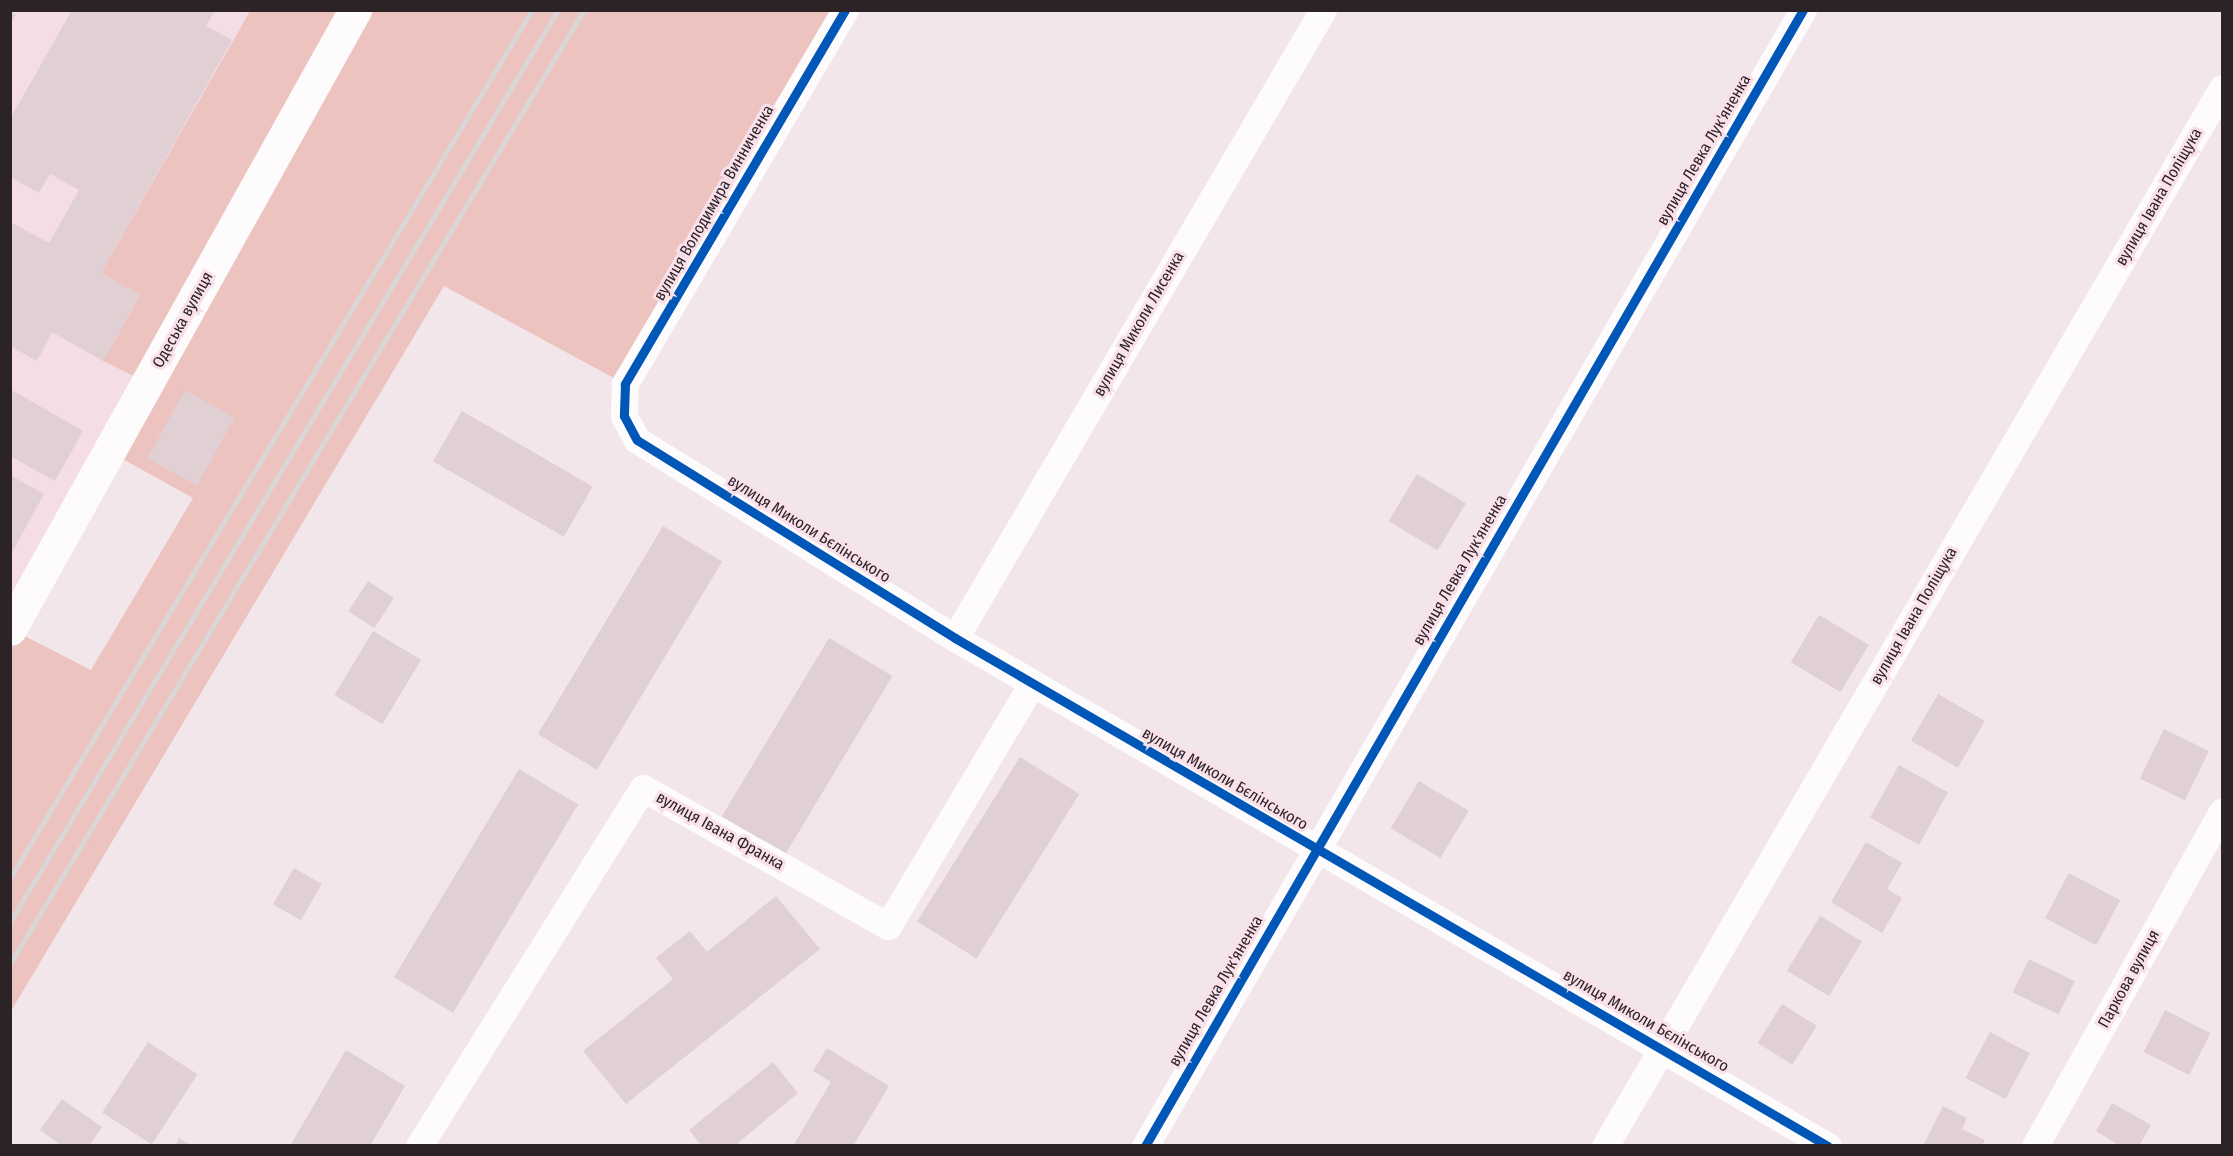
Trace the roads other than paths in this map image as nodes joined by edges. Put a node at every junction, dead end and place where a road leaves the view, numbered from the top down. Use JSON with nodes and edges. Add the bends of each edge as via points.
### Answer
{"nodes":[{"id":1,"x":355,"y":10,"type":"edge"},
{"id":2,"x":845,"y":10,"type":"edge"},
{"id":3,"x":1323,"y":10,"type":"edge"},
{"id":4,"x":1803,"y":10,"type":"edge"},
{"id":5,"x":2223,"y":88,"type":"edge"},
{"id":6,"x":624,"y":416,"type":"joint"},
{"id":7,"x":10,"y":629,"type":"edge"},
{"id":8,"x":955,"y":638,"type":"junction"},
{"id":9,"x":1032,"y":683,"type":"junction"},
{"id":10,"x":2223,"y":812,"type":"edge"},
{"id":11,"x":1316,"y":849,"type":"junction"},
{"id":12,"x":1662,"y":1047,"type":"junction"},
{"id":13,"x":419,"y":1146,"type":"edge"},
{"id":14,"x":1144,"y":1146,"type":"edge"},
{"id":15,"x":1605,"y":1146,"type":"edge"},
{"id":16,"x":1828,"y":1146,"type":"edge"},
{"id":17,"x":2035,"y":1146,"type":"edge"}],
"edges":[{"from":1,"to":7,"type":"main road","name":"Одеська вулиця"},
{"from":2,"to":6,"type":"street","name":"вулиця Володимира Винниченка","via":[[625,384]]},
{"from":3,"to":8,"type":"street","name":"вулиця Миколи Лисенка"},
{"from":4,"to":11,"type":"street","name":"вулиця Левка Лук'яненка"},
{"from":5,"to":12,"type":"street","name":"вулиця Івана Поліщука"},
{"from":6,"to":8,"type":"street","name":"вулиця Миколи Бєлінського","via":[[637,440]]},
{"from":8,"to":9,"type":"street","name":"вулиця Миколи Бєлінського"},
{"from":9,"to":11,"type":"street","name":"вулиця Миколи Бєлінського"},
{"from":9,"to":13,"type":"street","name":"вулиця Івана Франка","via":[[888,926],[643,788]]},
{"from":10,"to":17,"type":"street","name":"Паркова вулиця"},
{"from":11,"to":12,"type":"street","name":"вулиця Миколи Бєлінського"},
{"from":11,"to":14,"type":"street","name":"вулиця Левка Лук'яненка"},
{"from":12,"to":15,"type":"street","name":"вулиця Івана Поліщука"},
{"from":12,"to":16,"type":"street","name":"вулиця Миколи Бєлінського"}]}
